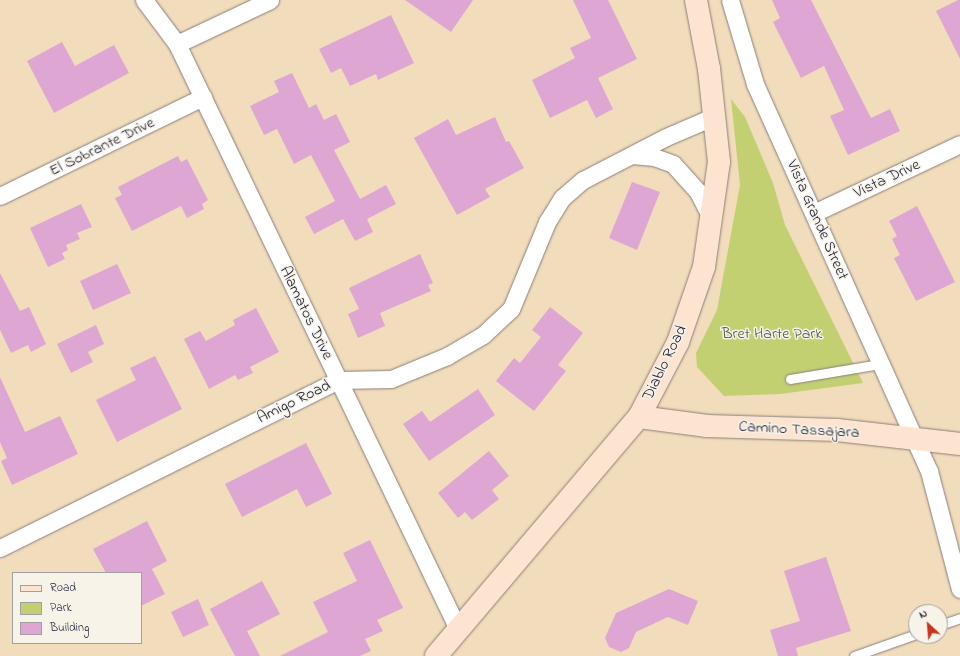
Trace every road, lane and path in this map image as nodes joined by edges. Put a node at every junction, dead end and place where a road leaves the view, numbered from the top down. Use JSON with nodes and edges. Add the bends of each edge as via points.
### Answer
{"nodes":[{"id":1,"x":144,"y":0,"type":"edge"},
{"id":2,"x":270,"y":0,"type":"edge"},
{"id":3,"x":696,"y":0,"type":"edge"},
{"id":4,"x":730,"y":0,"type":"edge"},
{"id":5,"x":177,"y":44,"type":"junction"},
{"id":6,"x":203,"y":97,"type":"junction"},
{"id":7,"x":715,"y":116,"type":"junction"},
{"id":8,"x":960,"y":144,"type":"edge"},
{"id":9,"x":632,"y":155,"type":"junction"},
{"id":10,"x":0,"y":196,"type":"edge"},
{"id":11,"x":814,"y":213,"type":"junction"},
{"id":12,"x":711,"y":218,"type":"junction"},
{"id":13,"x":880,"y":364,"type":"junction"},
{"id":14,"x":790,"y":379,"type":"dead end"},
{"id":15,"x":339,"y":380,"type":"junction"},
{"id":16,"x":639,"y":417,"type":"junction"},
{"id":17,"x":912,"y":438,"type":"junction"},
{"id":18,"x":960,"y":444,"type":"edge"},
{"id":19,"x":0,"y":548,"type":"edge"},
{"id":20,"x":960,"y":589,"type":"edge"},
{"id":21,"x":960,"y":618,"type":"edge"},
{"id":22,"x":948,"y":623,"type":"edge"},
{"id":23,"x":459,"y":631,"type":"junction"},
{"id":24,"x":908,"y":637,"type":"edge"},
{"id":25,"x":436,"y":656,"type":"edge"},
{"id":26,"x":854,"y":656,"type":"edge"}],
"edges":[{"from":1,"to":5,"type":"street","name":"Alamatos Drive"},
{"from":2,"to":5,"type":"street"},
{"from":3,"to":7,"type":"street","name":"Diablo Road"},
{"from":4,"to":11,"type":"street","name":"Vista Grande Street","via":[[755,84]]},
{"from":5,"to":6,"type":"street","name":"Alamatos Drive"},
{"from":6,"to":10,"type":"street","name":"El Sobrante Drive"},
{"from":6,"to":15,"type":"street","name":"Alamatos Drive"},
{"from":7,"to":9,"type":"street","name":"Amigo Road"},
{"from":7,"to":12,"type":"street","name":"Diablo Road","via":[[719,162]]},
{"from":8,"to":11,"type":"street","name":"Vista Drive"},
{"from":9,"to":12,"type":"street","via":[[654,157],[673,164],[698,192]]},
{"from":9,"to":15,"type":"street","name":"Amigo Road","via":[[583,180],[562,198],[548,222],[511,309],[483,335],[447,356],[391,379]]},
{"from":11,"to":13,"type":"street","name":"Vista Grande Street"},
{"from":12,"to":16,"type":"street","name":"Diablo Road","via":[[704,267],[678,342]]},
{"from":13,"to":14,"type":"lane"},
{"from":13,"to":17,"type":"street","name":"Vista Grande Street"},
{"from":15,"to":19,"type":"street","name":"Amigo Road"},
{"from":15,"to":23,"type":"street","name":"Alamatos Drive"},
{"from":16,"to":17,"type":"street","name":"Camino Tassajara","via":[[707,426],[837,430]]},
{"from":16,"to":23,"type":"street","name":"Diablo Road"},
{"from":17,"to":18,"type":"street","name":"Camino Tassajara"},
{"from":17,"to":20,"type":"street","name":"Vista Grande Street","via":[[929,471]]},
{"from":21,"to":22,"type":"lane"},
{"from":23,"to":25,"type":"street","name":"Diablo Road"},
{"from":24,"to":26,"type":"lane"}]}
